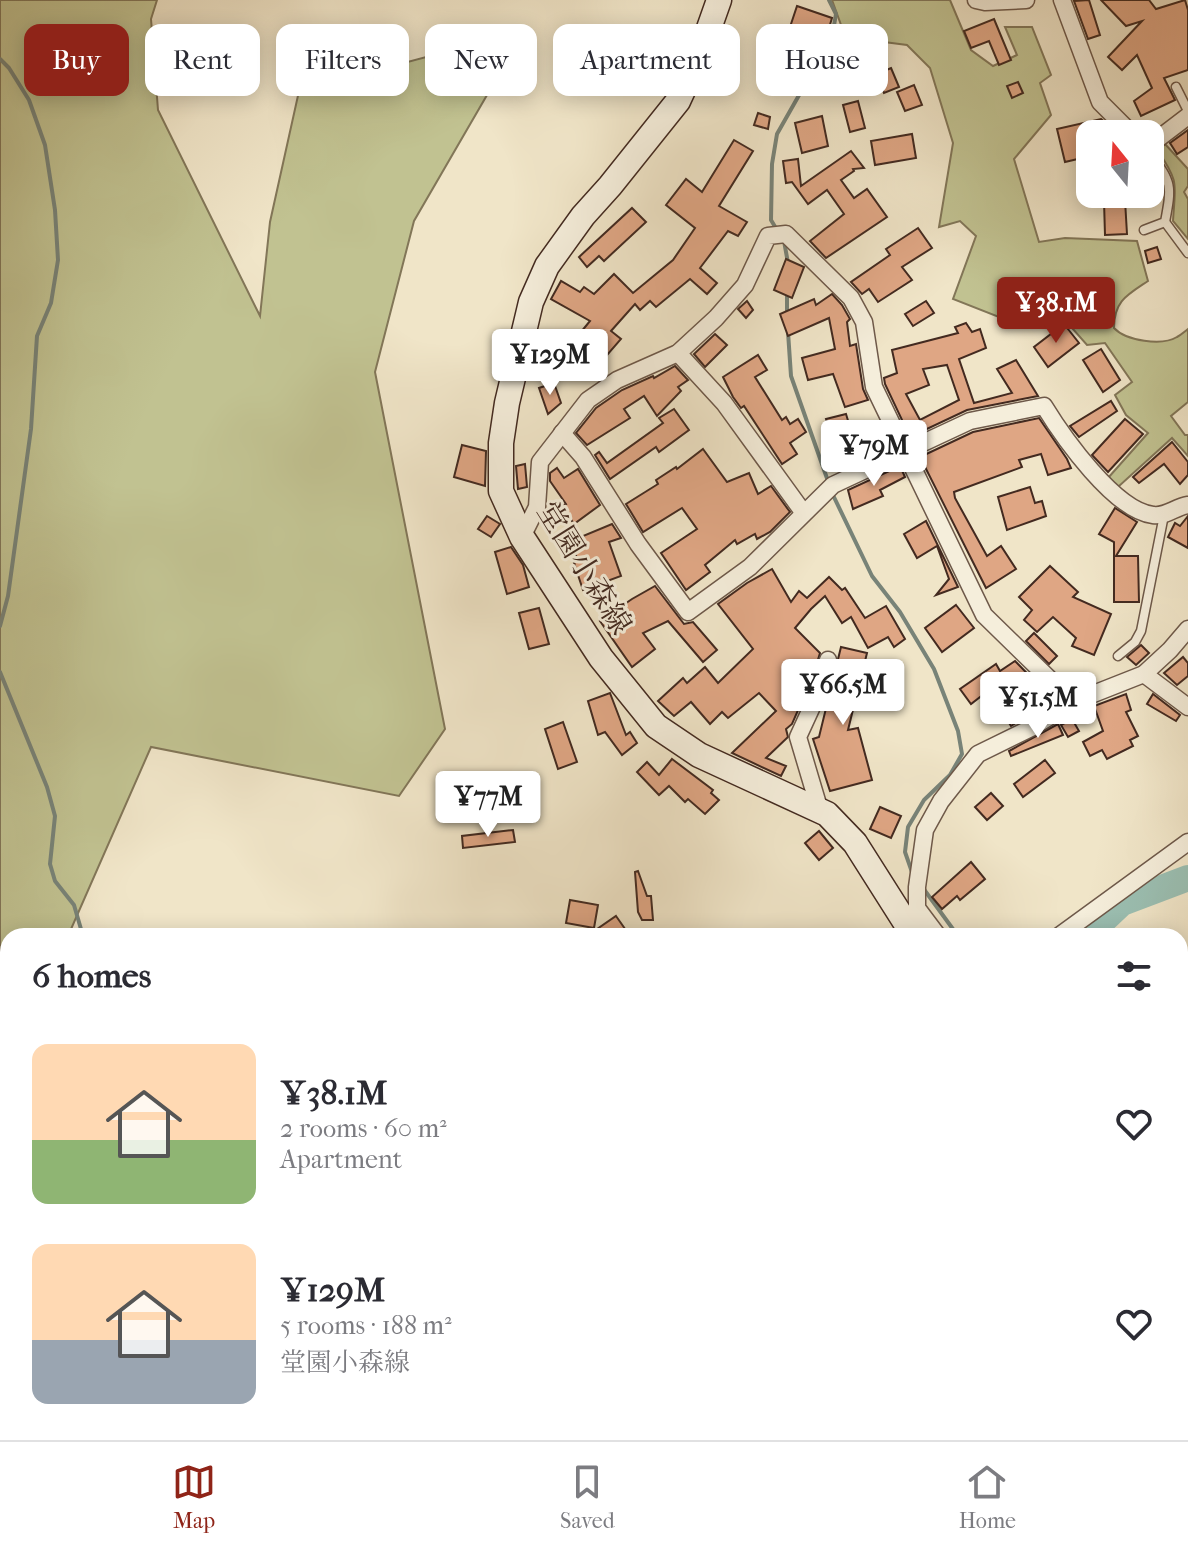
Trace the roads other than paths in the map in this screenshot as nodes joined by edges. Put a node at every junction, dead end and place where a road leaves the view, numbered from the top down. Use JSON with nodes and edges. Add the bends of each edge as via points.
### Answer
{"nodes":[{"id":1,"x":719,"y":0,"type":"edge"},
{"id":2,"x":976,"y":0,"type":"edge"},
{"id":3,"x":1026,"y":0,"type":"edge"},
{"id":4,"x":1062,"y":0,"type":"edge"},
{"id":5,"x":1176,"y":87,"type":"dead end"},
{"id":6,"x":1188,"y":114,"type":"edge"},
{"id":7,"x":1118,"y":120,"type":"edge"},
{"id":8,"x":1164,"y":134,"type":"edge"},
{"id":9,"x":1164,"y":172,"type":"edge"},
{"id":10,"x":1165,"y":222,"type":"junction"},
{"id":11,"x":1144,"y":230,"type":"dead end"},
{"id":12,"x":1188,"y":253,"type":"edge"},
{"id":13,"x":678,"y":353,"type":"junction"},
{"id":14,"x":562,"y":433,"type":"junction"},
{"id":15,"x":904,"y":452,"type":"junction"},
{"id":16,"x":1188,"y":505,"type":"edge"},
{"id":17,"x":803,"y":512,"type":"junction"},
{"id":18,"x":1164,"y":515,"type":"junction"},
{"id":19,"x":522,"y":537,"type":"junction"},
{"id":20,"x":1188,"y":629,"type":"edge"},
{"id":21,"x":1118,"y":656,"type":"dead end"},
{"id":22,"x":828,"y":660,"type":"dead end"},
{"id":23,"x":1144,"y":674,"type":"junction"},
{"id":24,"x":1073,"y":702,"type":"junction"},
{"id":25,"x":1188,"y":707,"type":"edge"},
{"id":26,"x":820,"y":811,"type":"junction"},
{"id":27,"x":1188,"y":842,"type":"edge"},
{"id":28,"x":909,"y":928,"type":"edge"},
{"id":29,"x":932,"y":928,"type":"edge"},
{"id":30,"x":1070,"y":928,"type":"edge"}],
"edges":[{"from":1,"to":19,"type":"main road","name":"堂園小森線","via":[[678,101],[583,216],[547,266],[531,302],[507,403],[500,471],[501,491]]},
{"from":2,"to":3,"type":"street"},
{"from":4,"to":7,"type":"street","via":[[1100,102]]},
{"from":5,"to":6,"type":"lane"},
{"from":6,"to":8,"type":"street"},
{"from":9,"to":10,"type":"lane","via":[[1171,190]]},
{"from":10,"to":11,"type":"lane"},
{"from":10,"to":12,"type":"lane"},
{"from":13,"to":14,"type":"street","via":[[617,380],[588,400]]},
{"from":13,"to":15,"type":"street","via":[[745,285],[768,236],[786,234],[851,298],[864,322],[874,387]]},
{"from":13,"to":17,"type":"street","via":[[724,403]]},
{"from":14,"to":17,"type":"street","via":[[688,612],[750,567]]},
{"from":14,"to":19,"type":"street","via":[[540,462],[537,507]]},
{"from":15,"to":17,"type":"street","via":[[833,485]]},
{"from":15,"to":18,"type":"street","via":[[970,421],[1044,406],[1064,439],[1117,497],[1150,515]]},
{"from":15,"to":24,"type":"street","via":[[984,615]]},
{"from":16,"to":18,"type":"street"},
{"from":18,"to":21,"type":"lane","via":[[1141,631]]},
{"from":19,"to":26,"type":"main road","name":"堂園小森線","via":[[601,658],[656,726],[699,755]]},
{"from":20,"to":23,"type":"street"},
{"from":22,"to":26,"type":"street","via":[[798,737]]},
{"from":23,"to":24,"type":"street"},
{"from":23,"to":25,"type":"street"},
{"from":24,"to":29,"type":"street","via":[[978,754],[941,801],[925,830],[917,887],[917,908]]},
{"from":26,"to":28,"type":"main road","name":"堂園小森線","via":[[855,843]]},
{"from":27,"to":30,"type":"street"}]}
